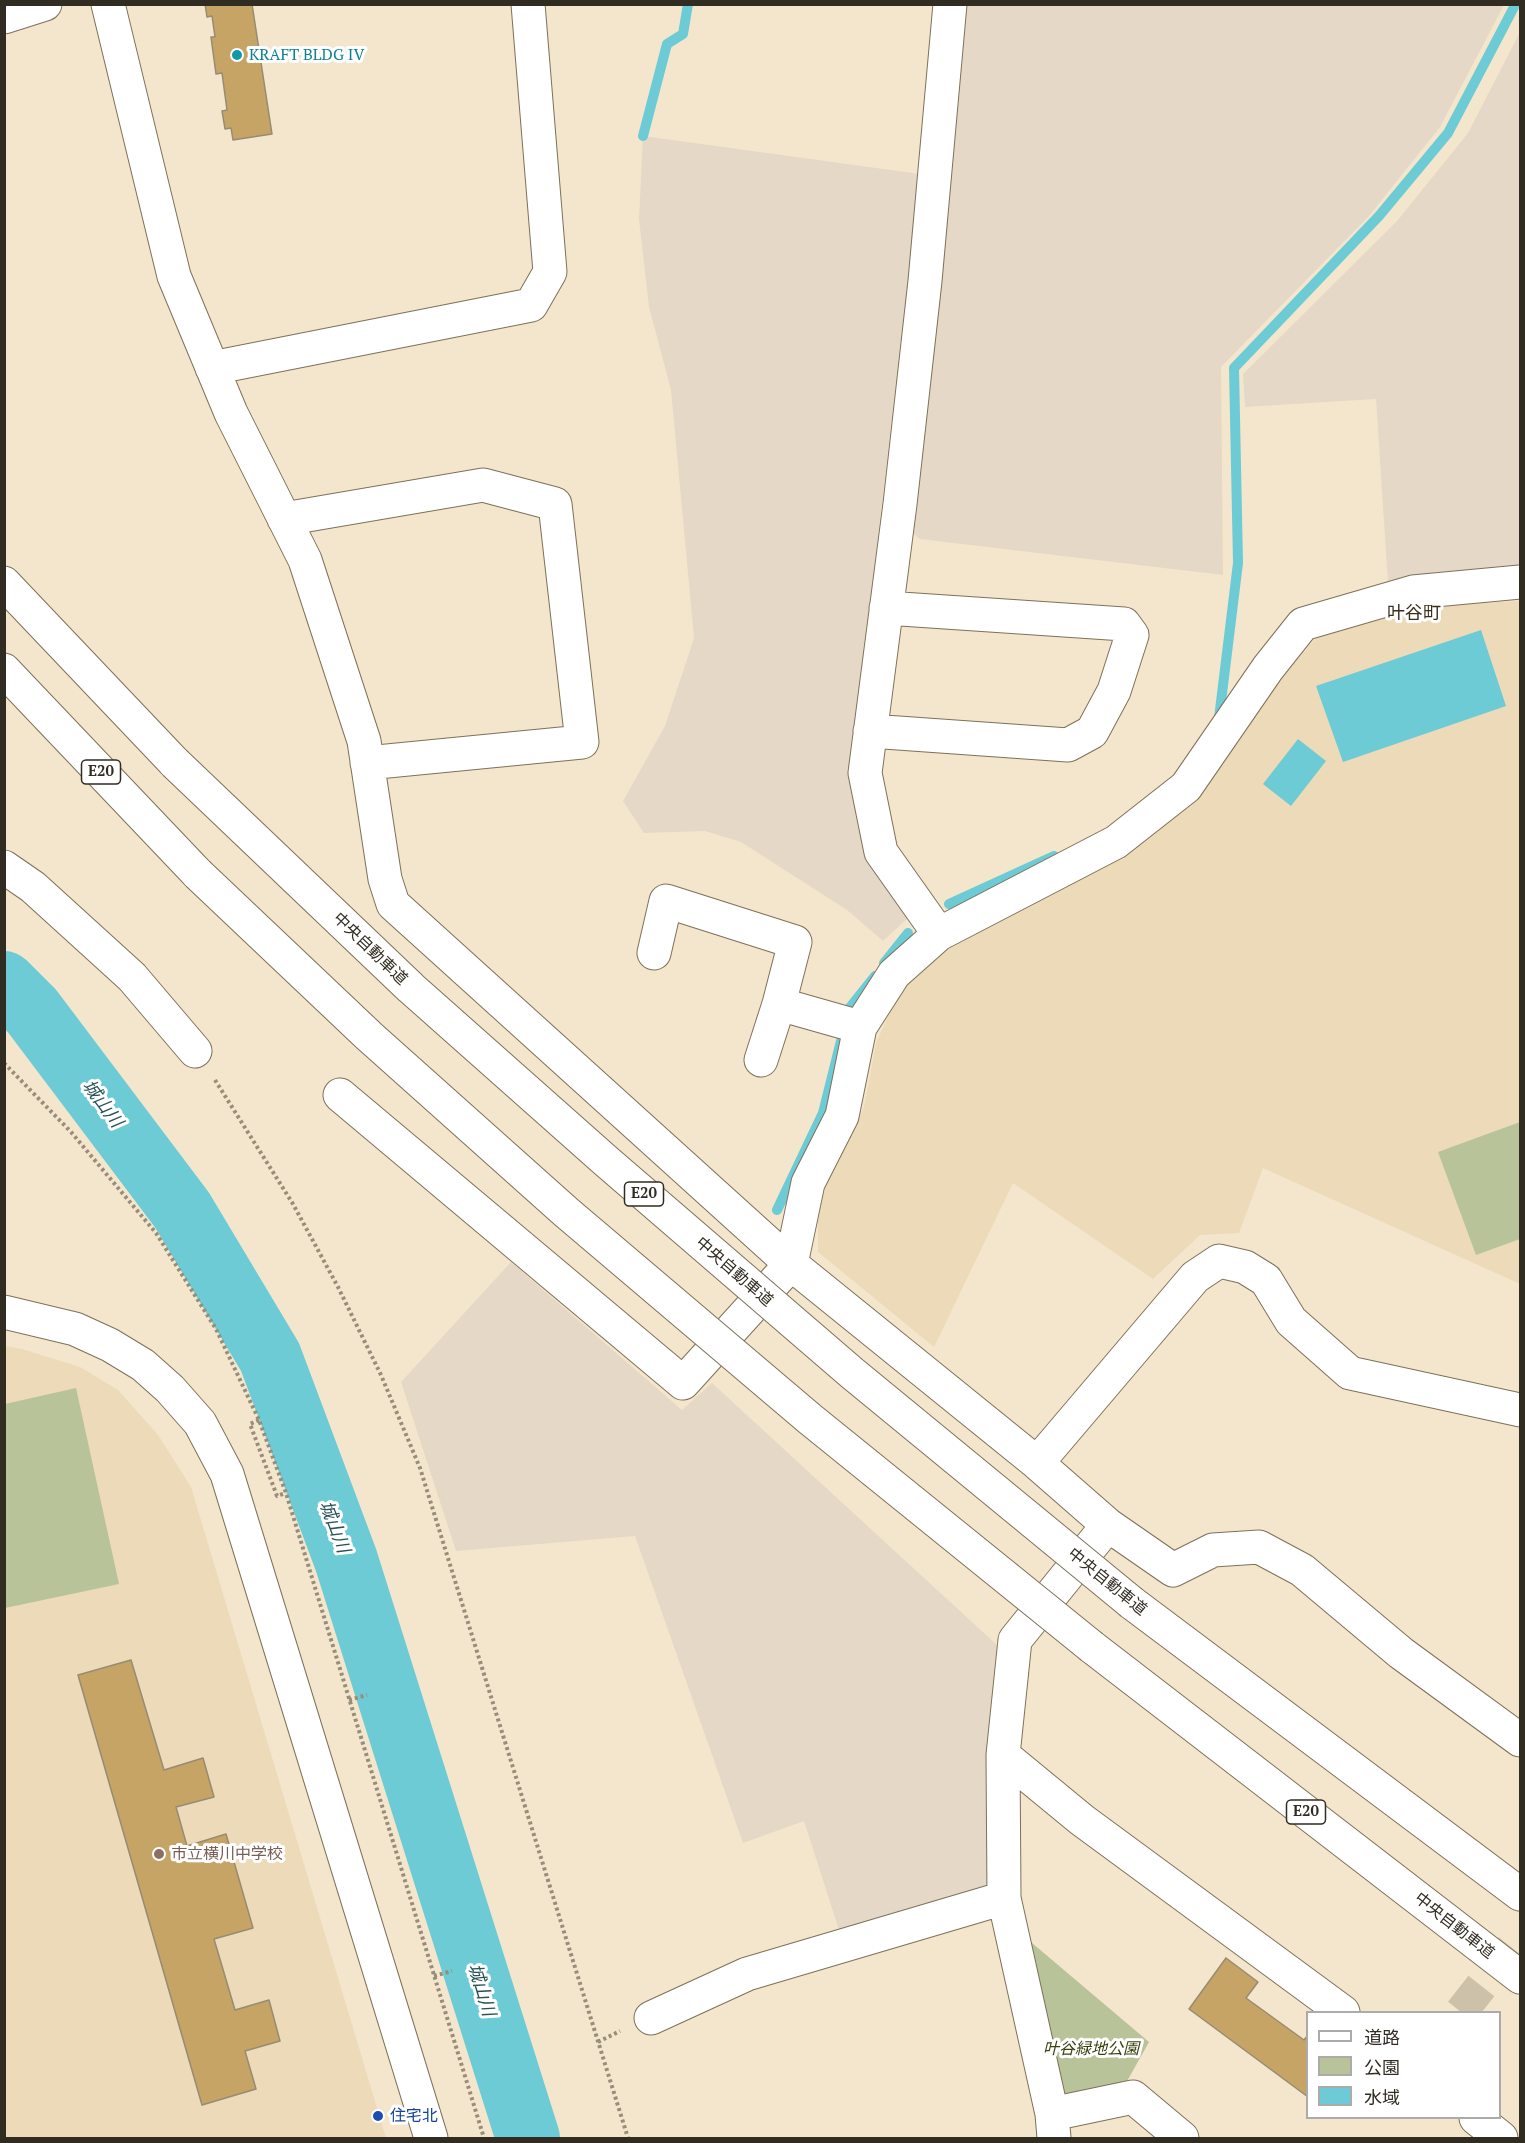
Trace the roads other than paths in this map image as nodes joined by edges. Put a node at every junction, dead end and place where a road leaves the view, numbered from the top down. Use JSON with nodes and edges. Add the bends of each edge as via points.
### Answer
{"nodes":[{"id":1,"x":45,"y":4,"type":"edge"},
{"id":2,"x":108,"y":4,"type":"edge"},
{"id":3,"x":528,"y":4,"type":"edge"},
{"id":4,"x":950,"y":4,"type":"edge"},
{"id":5,"x":4,"y":17,"type":"edge"},
{"id":6,"x":212,"y":368,"type":"junction"},
{"id":7,"x":284,"y":519,"type":"junction"},
{"id":8,"x":1521,"y":582,"type":"edge"},
{"id":9,"x":4,"y":583,"type":"edge"},
{"id":10,"x":886,"y":608,"type":"junction"},
{"id":11,"x":4,"y":670,"type":"edge"},
{"id":12,"x":870,"y":731,"type":"junction"},
{"id":13,"x":367,"y":763,"type":"junction"},
{"id":14,"x":4,"y":867,"type":"edge"},
{"id":15,"x":939,"y":934,"type":"junction"},
{"id":16,"x":654,"y":952,"type":"dead end"},
{"id":17,"x":779,"y":1004,"type":"junction"},
{"id":18,"x":860,"y":1027,"type":"junction"},
{"id":19,"x":195,"y":1051,"type":"road end"},
{"id":20,"x":761,"y":1060,"type":"dead end"},
{"id":21,"x":340,"y":1095,"type":"dead end"},
{"id":22,"x":791,"y":1264,"type":"junction"},
{"id":23,"x":4,"y":1312,"type":"edge"},
{"id":24,"x":1521,"y":1410,"type":"edge"},
{"id":25,"x":1037,"y":1462,"type":"junction"},
{"id":26,"x":1108,"y":1525,"type":"junction"},
{"id":27,"x":1521,"y":1740,"type":"edge"},
{"id":28,"x":1004,"y":1755,"type":"junction"},
{"id":29,"x":1521,"y":1894,"type":"edge"},
{"id":30,"x":1004,"y":1898,"type":"junction"},
{"id":31,"x":1521,"y":1977,"type":"edge"},
{"id":32,"x":1340,"y":2011,"type":"edge"},
{"id":33,"x":651,"y":2018,"type":"dead end"},
{"id":34,"x":1477,"y":2119,"type":"edge"},
{"id":35,"x":1053,"y":2126,"type":"edge"},
{"id":36,"x":431,"y":2139,"type":"edge"},
{"id":37,"x":1182,"y":2139,"type":"edge"},
{"id":38,"x":1501,"y":2139,"type":"edge"}],
"edges":[{"from":1,"to":5,"type":"main road"},
{"from":2,"to":6,"type":"main road","via":[[174,276]]},
{"from":3,"to":6,"type":"main road","via":[[550,272],[531,305]]},
{"from":4,"to":10,"type":"main road","via":[[924,293]]},
{"from":6,"to":7,"type":"main road"},
{"from":7,"to":13,"type":"main road","via":[[305,560],[364,741]]},
{"from":7,"to":13,"type":"main road","via":[[483,485],[555,504],[582,742]]},
{"from":8,"to":15,"type":"main road","via":[[1413,592],[1303,624],[1186,788],[1116,842]]},
{"from":9,"to":29,"type":"main road","name":"中央自動車道","number":"E20","bridge":true,"via":[[176,763],[411,988],[606,1161],[852,1373],[1132,1603]]},
{"from":10,"to":12,"type":"main road"},
{"from":10,"to":12,"type":"main road","via":[[1124,624],[1132,634],[1114,692],[1092,732],[1068,745]]},
{"from":11,"to":31,"type":"main road","name":"中央自動車道","number":"E20","bridge":true,"via":[[198,874],[369,1036],[566,1212],[810,1419],[1092,1647]]},
{"from":12,"to":15,"type":"main road","via":[[866,773],[881,852]]},
{"from":13,"to":22,"type":"main road","via":[[385,879],[393,904]]},
{"from":14,"to":19,"type":"main road","via":[[33,887],[132,977]]},
{"from":15,"to":18,"type":"main road","via":[[894,974]]},
{"from":16,"to":17,"type":"main road","via":[[666,901],[795,942]]},
{"from":17,"to":18,"type":"main road"},
{"from":17,"to":20,"type":"main road"},
{"from":18,"to":22,"type":"main road","via":[[842,1116],[808,1183]]},
{"from":21,"to":22,"type":"main road","via":[[683,1383]]},
{"from":22,"to":25,"type":"main road"},
{"from":23,"to":36,"type":"main road","via":[[75,1329],[143,1365],[200,1423],[227,1474]]},
{"from":24,"to":25,"type":"main road","via":[[1350,1373],[1291,1321],[1266,1280],[1245,1267],[1219,1261],[1195,1277]]},
{"from":25,"to":26,"type":"main road"},
{"from":26,"to":27,"type":"main road","via":[[1173,1570],[1213,1550],[1259,1547],[1302,1570],[1401,1653]]},
{"from":26,"to":28,"type":"main road","via":[[1015,1640]]},
{"from":28,"to":30,"type":"main road"},
{"from":28,"to":32,"type":"main road","via":[[1082,1820]]},
{"from":30,"to":33,"type":"main road","via":[[747,1974]]},
{"from":30,"to":35,"type":"main road"},
{"from":34,"to":38,"type":"main road"},
{"from":35,"to":37,"type":"main road","via":[[1133,2097]]}]}
